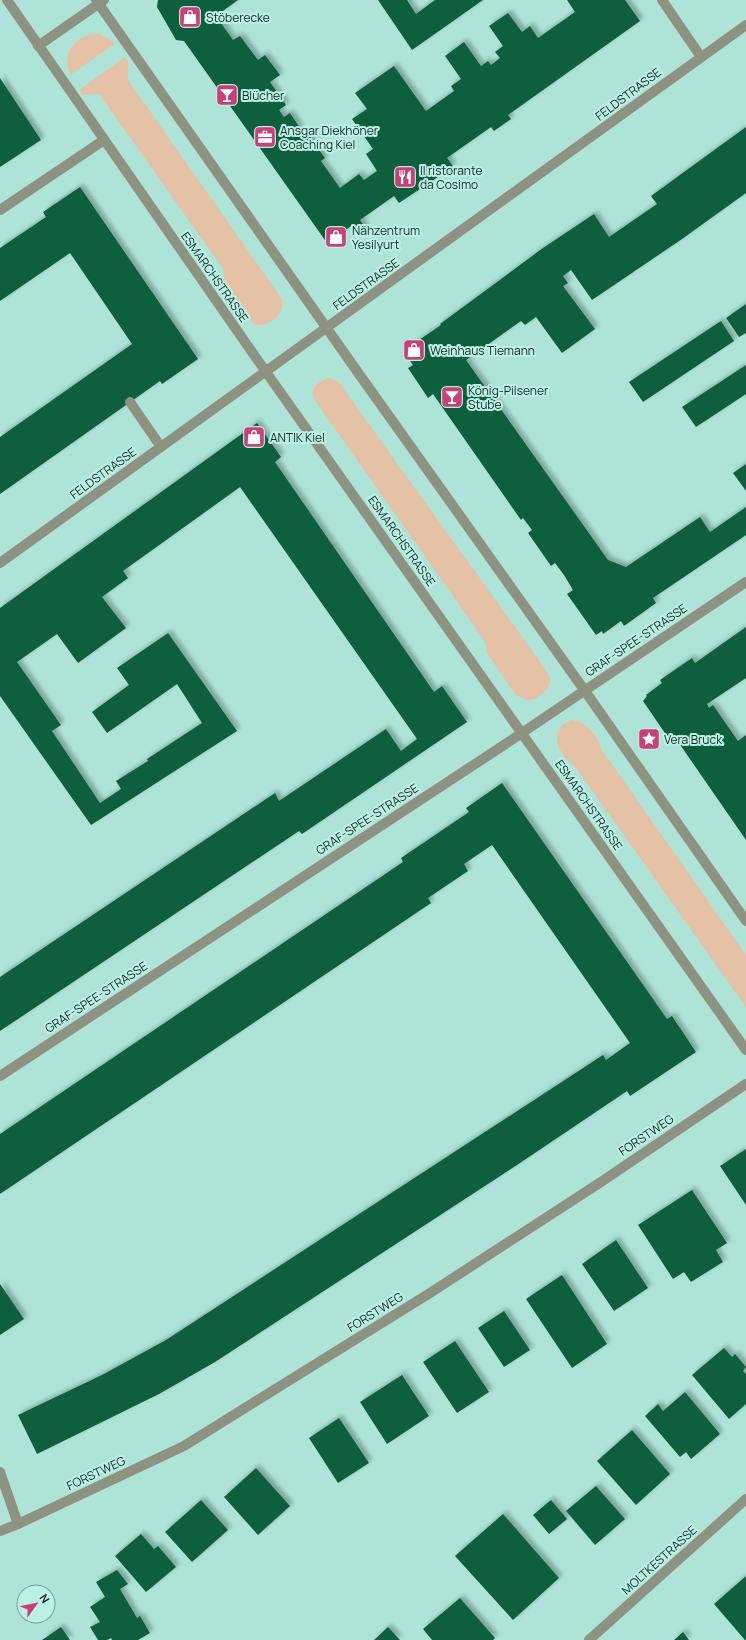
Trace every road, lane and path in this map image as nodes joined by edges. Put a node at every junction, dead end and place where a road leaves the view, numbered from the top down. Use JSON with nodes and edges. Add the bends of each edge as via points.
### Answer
{"nodes":[{"id":1,"x":6,"y":0,"type":"edge"},
{"id":2,"x":662,"y":0,"type":"edge"},
{"id":3,"x":99,"y":1,"type":"edge"},
{"id":4,"x":746,"y":25,"type":"edge"},
{"id":5,"x":38,"y":46,"type":"junction"},
{"id":6,"x":701,"y":56,"type":"junction"},
{"id":7,"x":104,"y":140,"type":"junction"},
{"id":8,"x":0,"y":210,"type":"edge"},
{"id":9,"x":327,"y":329,"type":"junction"},
{"id":10,"x":266,"y":372,"type":"junction"},
{"id":11,"x":130,"y":402,"type":"dead end"},
{"id":12,"x":161,"y":447,"type":"junction"},
{"id":13,"x":0,"y":563,"type":"edge"},
{"id":14,"x":746,"y":582,"type":"edge"},
{"id":15,"x":585,"y":690,"type":"junction"},
{"id":16,"x":522,"y":733,"type":"junction"},
{"id":17,"x":746,"y":921,"type":"edge"},
{"id":18,"x":746,"y":1050,"type":"edge"},
{"id":19,"x":0,"y":1076,"type":"edge"},
{"id":20,"x":746,"y":1084,"type":"edge"},
{"id":21,"x":0,"y":1472,"type":"edge"},
{"id":22,"x":746,"y":1499,"type":"edge"},
{"id":23,"x":18,"y":1524,"type":"junction"},
{"id":24,"x":0,"y":1531,"type":"edge"},
{"id":25,"x":589,"y":1640,"type":"edge"}],
"edges":[{"from":1,"to":5,"type":"street","name":"ESMARCHSTRASSE"},
{"from":2,"to":6,"type":"street"},
{"from":3,"to":5,"type":"street"},
{"from":3,"to":9,"type":"street"},
{"from":4,"to":6,"type":"street","name":"FELDSTRASSE"},
{"from":5,"to":7,"type":"street","name":"ESMARCHSTRASSE"},
{"from":6,"to":9,"type":"street","name":"FELDSTRASSE"},
{"from":7,"to":8,"type":"street"},
{"from":7,"to":10,"type":"street","name":"ESMARCHSTRASSE"},
{"from":9,"to":10,"type":"street","name":"FELDSTRASSE"},
{"from":9,"to":15,"type":"street"},
{"from":10,"to":12,"type":"street","name":"FELDSTRASSE"},
{"from":10,"to":16,"type":"street","name":"ESMARCHSTRASSE"},
{"from":11,"to":12,"type":"street"},
{"from":12,"to":13,"type":"street","name":"FELDSTRASSE"},
{"from":14,"to":15,"type":"street","name":"GRAF-SPEE-STRASSE"},
{"from":15,"to":16,"type":"street","name":"GRAF-SPEE-STRASSE"},
{"from":15,"to":17,"type":"street"},
{"from":16,"to":18,"type":"street","name":"ESMARCHSTRASSE"},
{"from":16,"to":19,"type":"street","name":"GRAF-SPEE-STRASSE"},
{"from":20,"to":23,"type":"street","name":"FORSTWEG","via":[[430,1293],[184,1446]]},
{"from":21,"to":23,"type":"street"},
{"from":22,"to":25,"type":"street","name":"MOLTKESTRASSE"},
{"from":23,"to":24,"type":"street","name":"FORSTWEG"}]}
